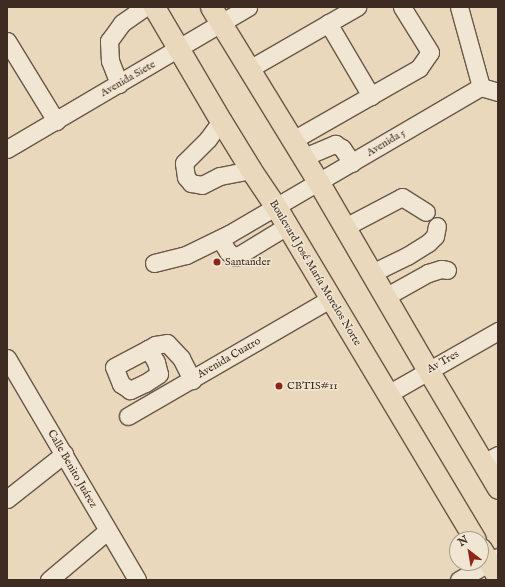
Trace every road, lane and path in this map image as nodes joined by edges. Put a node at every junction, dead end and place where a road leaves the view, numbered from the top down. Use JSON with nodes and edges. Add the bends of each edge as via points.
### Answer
{"nodes":[{"id":1,"x":145,"y":7,"type":"edge"},
{"id":2,"x":154,"y":7,"type":"edge"},
{"id":3,"x":248,"y":7,"type":"edge"},
{"id":4,"x":357,"y":7,"type":"edge"},
{"id":5,"x":402,"y":7,"type":"edge"},
{"id":6,"x":459,"y":7,"type":"edge"},
{"id":7,"x":216,"y":15,"type":"edge"},
{"id":8,"x":328,"y":23,"type":"junction"},
{"id":9,"x":7,"y":41,"type":"edge"},
{"id":10,"x":180,"y":49,"type":"junction"},
{"id":11,"x":249,"y":69,"type":"junction"},
{"id":12,"x":119,"y":84,"type":"junction"},
{"id":13,"x":481,"y":87,"type":"junction"},
{"id":14,"x":498,"y":92,"type":"edge"},
{"id":15,"x":371,"y":96,"type":"junction"},
{"id":16,"x":56,"y":121,"type":"junction"},
{"id":17,"x":221,"y":121,"type":"junction"},
{"id":18,"x":298,"y":148,"type":"junction"},
{"id":19,"x":7,"y":149,"type":"edge"},
{"id":20,"x":352,"y":163,"type":"junction"},
{"id":21,"x":250,"y":170,"type":"junction"},
{"id":22,"x":319,"y":182,"type":"junction"},
{"id":23,"x":276,"y":207,"type":"junction"},
{"id":24,"x":426,"y":212,"type":"dead end"},
{"id":25,"x":287,"y":226,"type":"junction"},
{"id":26,"x":437,"y":226,"type":"dead end"},
{"id":27,"x":345,"y":227,"type":"junction"},
{"id":28,"x":220,"y":238,"type":"junction"},
{"id":29,"x":154,"y":263,"type":"dead end"},
{"id":30,"x":446,"y":270,"type":"dead end"},
{"id":31,"x":372,"y":274,"type":"junction"},
{"id":32,"x":385,"y":297,"type":"junction"},
{"id":33,"x":330,"y":299,"type":"junction"},
{"id":34,"x":498,"y":331,"type":"edge"},
{"id":35,"x":148,"y":349,"type":"dead end"},
{"id":36,"x":9,"y":367,"type":"edge"},
{"id":37,"x":428,"y":370,"type":"junction"},
{"id":38,"x":192,"y":380,"type":"junction"},
{"id":39,"x":388,"y":394,"type":"junction"},
{"id":40,"x":128,"y":416,"type":"dead end"},
{"id":41,"x":64,"y":454,"type":"junction"},
{"id":42,"x":490,"y":459,"type":"edge"},
{"id":43,"x":498,"y":488,"type":"edge"},
{"id":44,"x":7,"y":499,"type":"edge"},
{"id":45,"x":107,"y":531,"type":"junction"},
{"id":46,"x":470,"y":531,"type":"edge"},
{"id":47,"x":492,"y":561,"type":"edge"},
{"id":48,"x":49,"y":580,"type":"edge"},
{"id":49,"x":137,"y":580,"type":"edge"},
{"id":50,"x":459,"y":580,"type":"edge"}],
"edges":[{"from":1,"to":12,"type":"street","via":[[122,22],[109,41],[110,61]]},
{"from":2,"to":10,"type":"main road","name":"Boulevard José María Morelos Norte"},
{"from":3,"to":7,"type":"street","name":"Avenida Siete"},
{"from":4,"to":8,"type":"street"},
{"from":5,"to":15,"type":"street","via":[[430,52],[419,68]]},
{"from":6,"to":13,"type":"street"},
{"from":7,"to":10,"type":"street","name":"Avenida Siete"},
{"from":7,"to":11,"type":"main road"},
{"from":8,"to":11,"type":"street"},
{"from":8,"to":15,"type":"street"},
{"from":9,"to":16,"type":"street"},
{"from":10,"to":12,"type":"street","name":"Avenida Siete"},
{"from":10,"to":17,"type":"main road","name":"Boulevard José María Morelos Norte"},
{"from":11,"to":18,"type":"main road"},
{"from":12,"to":16,"type":"street","name":"Avenida Siete"},
{"from":13,"to":14,"type":"street"},
{"from":13,"to":20,"type":"street","name":"Avenida 5"},
{"from":15,"to":18,"type":"street"},
{"from":16,"to":19,"type":"street","name":"Avenida Siete"},
{"from":17,"to":21,"type":"main road","name":"Boulevard José María Morelos Norte"},
{"from":17,"to":21,"type":"street","via":[[208,139],[184,163],[186,177],[191,183],[202,186],[220,176]]},
{"from":18,"to":20,"type":"street","via":[[335,144],[342,148]]},
{"from":18,"to":22,"type":"main road"},
{"from":20,"to":22,"type":"street","name":"Avenida 5"},
{"from":21,"to":23,"type":"main road","name":"Boulevard José María Morelos Norte"},
{"from":22,"to":23,"type":"street","name":"Avenida 5"},
{"from":22,"to":27,"type":"main road"},
{"from":23,"to":25,"type":"main road","name":"Boulevard José María Morelos Norte"},
{"from":23,"to":28,"type":"street","name":"Avenida 5"},
{"from":24,"to":27,"type":"street","via":[[402,197]]},
{"from":25,"to":28,"type":"street","via":[[236,257],[228,252]]},
{"from":25,"to":33,"type":"main road","name":"Boulevard José María Morelos Norte"},
{"from":26,"to":31,"type":"street","via":[[435,236],[428,243]]},
{"from":27,"to":31,"type":"main road"},
{"from":28,"to":29,"type":"street","name":"Avenida 5","via":[[186,255]]},
{"from":30,"to":32,"type":"street","via":[[441,268],[428,273]]},
{"from":31,"to":32,"type":"main road"},
{"from":32,"to":37,"type":"main road"},
{"from":33,"to":38,"type":"street","name":"Avenida Cuatro"},
{"from":33,"to":39,"type":"main road","name":"Boulevard José María Morelos Norte"},
{"from":34,"to":37,"type":"street","name":"Av Tres"},
{"from":35,"to":38,"type":"street","via":[[167,343],[181,358]]},
{"from":36,"to":41,"type":"street","name":"Calle Benito Juárez"},
{"from":37,"to":39,"type":"street","name":"Av Tres"},
{"from":37,"to":42,"type":"main road"},
{"from":38,"to":40,"type":"street","name":"Avenida Cuatro"},
{"from":39,"to":46,"type":"main road","name":"Boulevard José María Morelos Norte"},
{"from":41,"to":44,"type":"street"},
{"from":41,"to":45,"type":"street","name":"Calle Benito Juárez"},
{"from":42,"to":43,"type":"main road"},
{"from":45,"to":48,"type":"street"},
{"from":45,"to":49,"type":"street","name":"Calle Benito Juárez"},
{"from":47,"to":50,"type":"street"}]}
